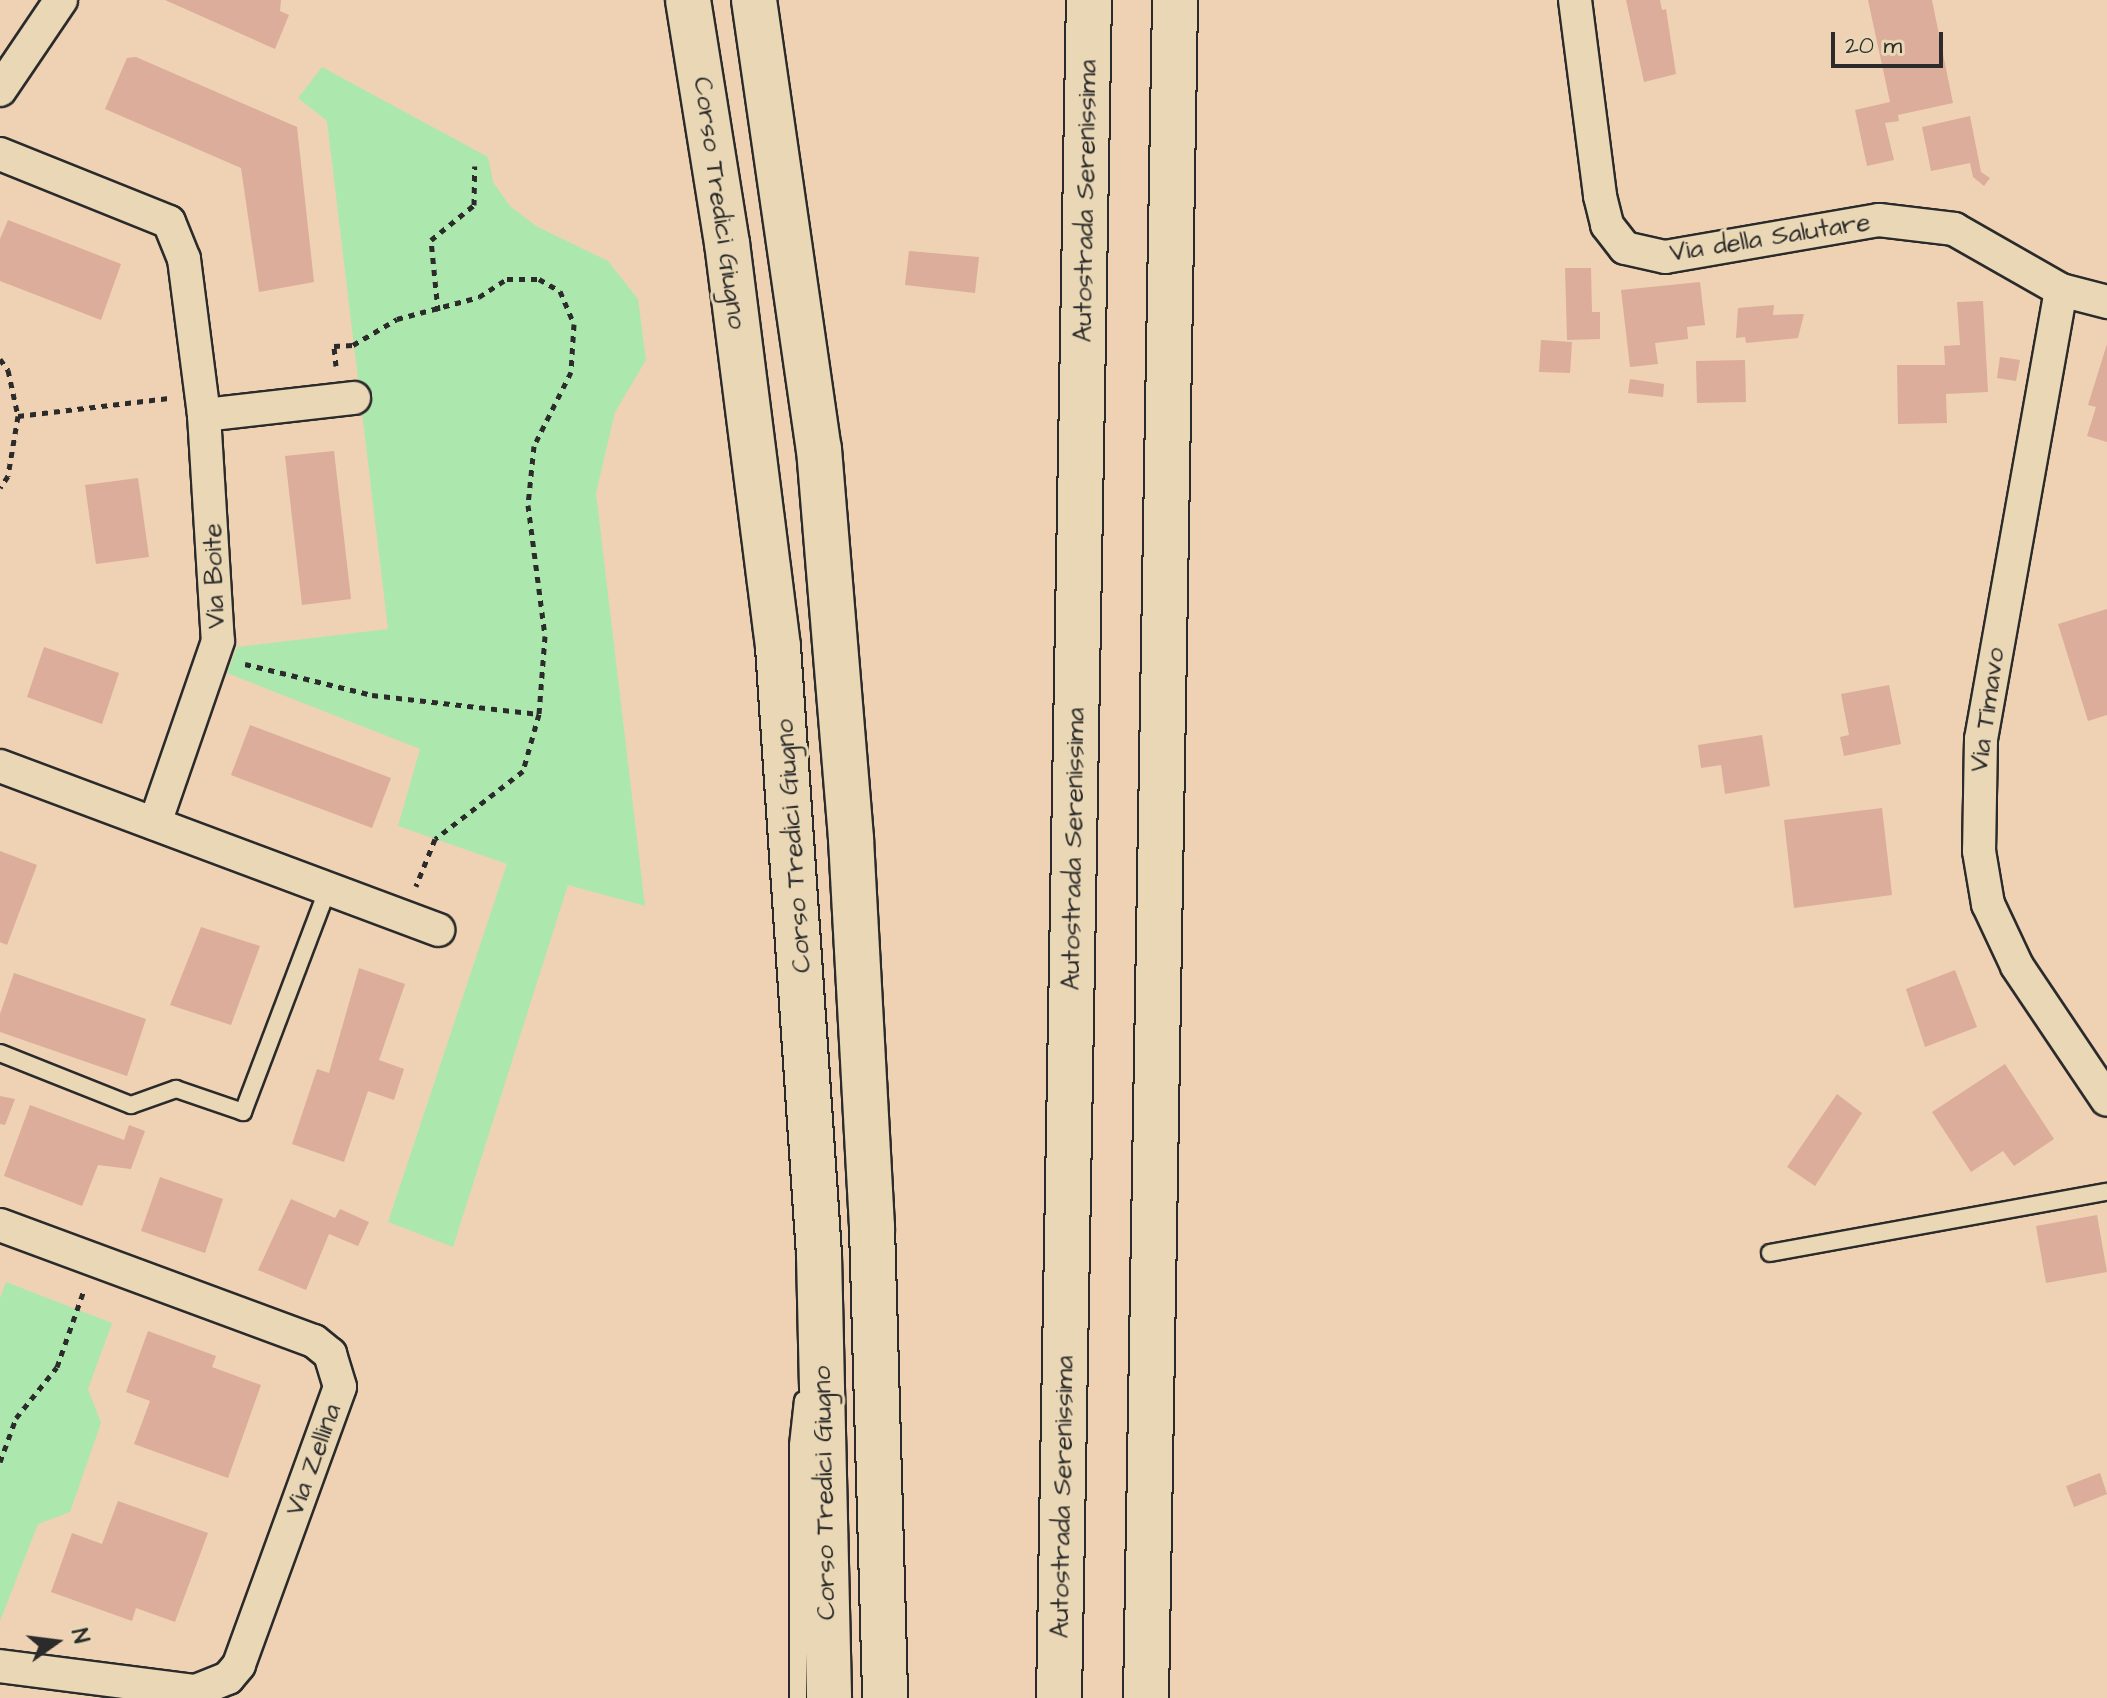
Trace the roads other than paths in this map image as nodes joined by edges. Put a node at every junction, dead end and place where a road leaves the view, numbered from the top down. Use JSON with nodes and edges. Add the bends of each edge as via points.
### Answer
{"nodes":[{"id":1,"x":61,"y":0,"type":"edge"},
{"id":2,"x":688,"y":0,"type":"edge"},
{"id":3,"x":754,"y":0,"type":"edge"},
{"id":4,"x":1089,"y":0,"type":"edge"},
{"id":5,"x":1175,"y":0,"type":"edge"},
{"id":6,"x":1575,"y":0,"type":"edge"},
{"id":7,"x":0,"y":90,"type":"edge"},
{"id":8,"x":0,"y":154,"type":"edge"},
{"id":9,"x":2061,"y":290,"type":"junction"},
{"id":10,"x":2107,"y":302,"type":"edge"},
{"id":11,"x":347,"y":399,"type":"road end"},
{"id":12,"x":203,"y":405,"type":"junction"},
{"id":13,"x":0,"y":766,"type":"edge"},
{"id":14,"x":155,"y":823,"type":"junction"},
{"id":15,"x":328,"y":888,"type":"junction"},
{"id":16,"x":438,"y":930,"type":"dead end"},
{"id":17,"x":0,"y":1053,"type":"edge"},
{"id":18,"x":2107,"y":1100,"type":"edge"},
{"id":19,"x":2107,"y":1192,"type":"edge"},
{"id":20,"x":0,"y":1225,"type":"edge"},
{"id":21,"x":1770,"y":1253,"type":"dead end"},
{"id":22,"x":819,"y":1255,"type":"junction"},
{"id":23,"x":0,"y":1666,"type":"edge"},
{"id":24,"x":798,"y":1698,"type":"edge"},
{"id":25,"x":829,"y":1698,"type":"edge"},
{"id":26,"x":885,"y":1698,"type":"edge"},
{"id":27,"x":1059,"y":1698,"type":"edge"},
{"id":28,"x":1146,"y":1698,"type":"edge"}],
"edges":[{"from":1,"to":7,"type":"street"},
{"from":2,"to":22,"type":"highway","name":"Corso Tredici Giugno","via":[[778,647],[799,898]]},
{"from":3,"to":26,"type":"highway","name":"Corso Tredici Giugno","via":[[819,449],[851,839],[870,1196]]},
{"from":4,"to":27,"type":"highway","name":"Autostrada Serenissima"},
{"from":5,"to":28,"type":"highway"},
{"from":6,"to":9,"type":"street","name":"Via della Salutare","via":[[1600,196],[1607,225],[1625,248],[1665,257],[1879,220],[1954,229]]},
{"from":8,"to":12,"type":"street","name":"Via Boite","via":[[169,222],[184,259]]},
{"from":9,"to":10,"type":"street","name":"Via della Salutare"},
{"from":9,"to":18,"type":"street","name":"Via Timavo","via":[[1981,739],[1979,851],[1988,904],[2017,966]]},
{"from":11,"to":12,"type":"street"},
{"from":12,"to":14,"type":"street","name":"Via Boite","via":[[218,587],[213,656]]},
{"from":13,"to":14,"type":"street"},
{"from":14,"to":15,"type":"street"},
{"from":15,"to":16,"type":"street"},
{"from":15,"to":17,"type":"lane","via":[[243,1112],[176,1089],[131,1105]]},
{"from":19,"to":21,"type":"lane"},
{"from":20,"to":23,"type":"street","name":"Via Zellina","via":[[314,1341],[330,1354],[340,1387],[239,1665],[228,1678],[195,1691]]},
{"from":22,"to":24,"type":"lane","via":[[798,1445]]},
{"from":22,"to":25,"type":"highway","name":"Corso Tredici Giugno"}]}
